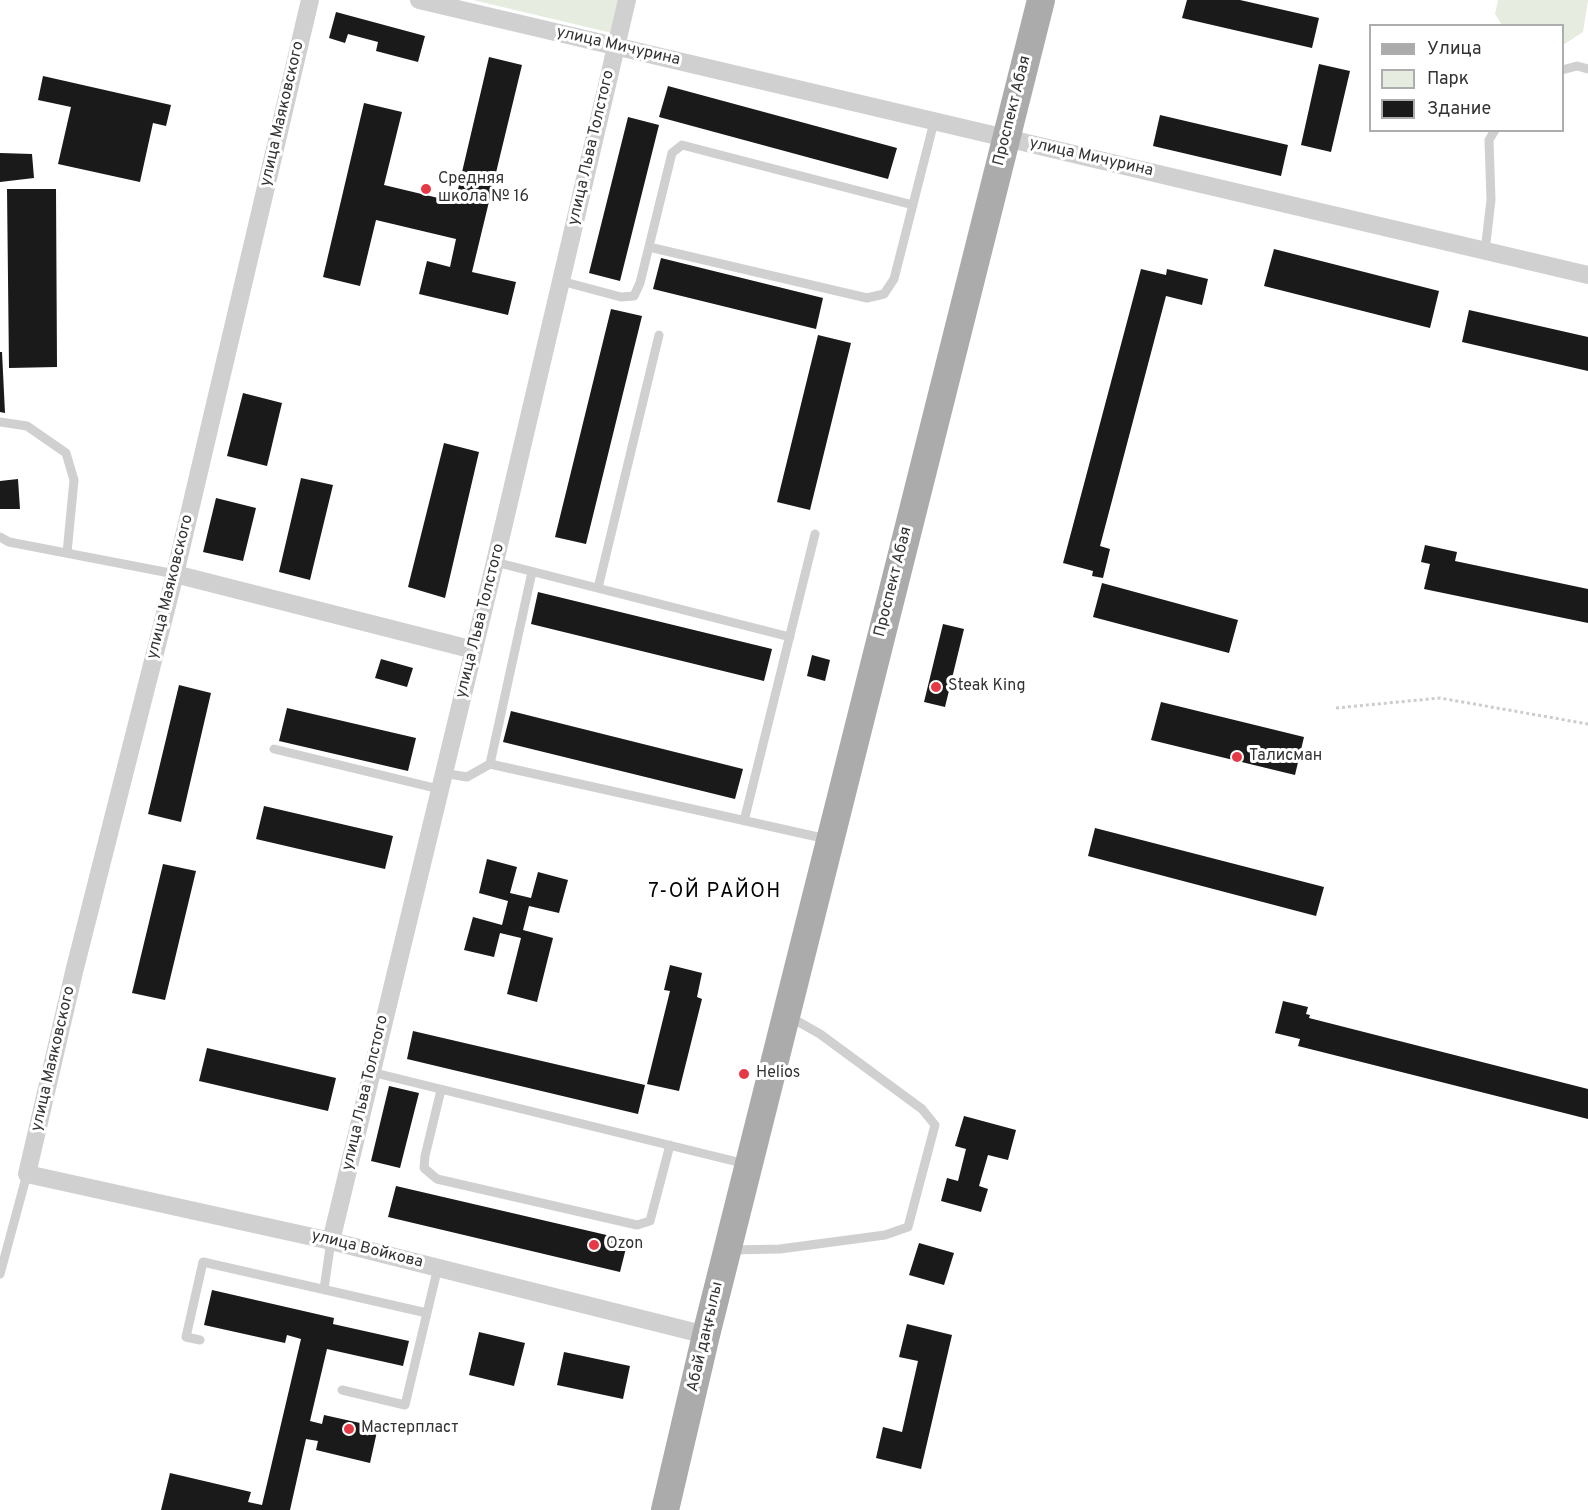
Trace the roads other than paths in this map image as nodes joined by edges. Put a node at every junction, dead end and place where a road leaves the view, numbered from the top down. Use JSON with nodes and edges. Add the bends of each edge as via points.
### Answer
{"nodes":[{"id":1,"x":310,"y":0,"type":"edge"},
{"id":2,"x":419,"y":0,"type":"edge"},
{"id":3,"x":627,"y":0,"type":"edge"},
{"id":4,"x":1041,"y":0,"type":"edge"},
{"id":5,"x":615,"y":47,"type":"junction"},
{"id":6,"x":1588,"y":69,"type":"edge"},
{"id":7,"x":1564,"y":70,"type":"edge"},
{"id":8,"x":934,"y":122,"type":"junction"},
{"id":9,"x":1494,"y":132,"type":"edge"},
{"id":10,"x":1006,"y":139,"type":"junction"},
{"id":11,"x":913,"y":205,"type":"junction"},
{"id":12,"x":649,"y":247,"type":"junction"},
{"id":13,"x":1485,"y":251,"type":"junction"},
{"id":14,"x":1588,"y":275,"type":"edge"},
{"id":15,"x":561,"y":280,"type":"junction"},
{"id":16,"x":658,"y":335,"type":"dead end"},
{"id":17,"x":0,"y":422,"type":"edge"},
{"id":18,"x":815,"y":534,"type":"dead end"},
{"id":19,"x":0,"y":537,"type":"edge"},
{"id":20,"x":67,"y":553,"type":"junction"},
{"id":21,"x":495,"y":562,"type":"junction"},
{"id":22,"x":532,"y":572,"type":"junction"},
{"id":23,"x":175,"y":574,"type":"junction"},
{"id":24,"x":598,"y":588,"type":"junction"},
{"id":25,"x":790,"y":637,"type":"junction"},
{"id":26,"x":474,"y":650,"type":"junction"},
{"id":27,"x":274,"y":749,"type":"dead end"},
{"id":28,"x":490,"y":764,"type":"junction"},
{"id":29,"x":441,"y":781,"type":"junction"},
{"id":30,"x":744,"y":821,"type":"junction"},
{"id":31,"x":829,"y":840,"type":"junction"},
{"id":32,"x":786,"y":1015,"type":"junction"},
{"id":33,"x":372,"y":1072,"type":"junction"},
{"id":34,"x":441,"y":1090,"type":"junction"},
{"id":35,"x":670,"y":1145,"type":"junction"},
{"id":36,"x":748,"y":1165,"type":"junction"},
{"id":37,"x":27,"y":1174,"type":"junction"},
{"id":38,"x":331,"y":1241,"type":"junction"},
{"id":39,"x":727,"y":1250,"type":"junction"},
{"id":40,"x":438,"y":1267,"type":"junction"},
{"id":41,"x":0,"y":1274,"type":"edge"},
{"id":42,"x":324,"y":1289,"type":"junction"},
{"id":43,"x":427,"y":1313,"type":"junction"},
{"id":44,"x":705,"y":1335,"type":"junction"},
{"id":45,"x":200,"y":1340,"type":"dead end"},
{"id":46,"x":342,"y":1390,"type":"dead end"},
{"id":47,"x":665,"y":1510,"type":"edge"}],
"edges":[{"from":1,"to":23,"type":"street","name":"улица Маяковского"},
{"from":2,"to":5,"type":"street","name":"улица Мичурина"},
{"from":3,"to":5,"type":"street","name":"улица Льва Толстого"},
{"from":4,"to":10,"type":"main road","name":"Проспект Абая"},
{"from":5,"to":8,"type":"street","name":"улица Мичурина"},
{"from":5,"to":15,"type":"street","name":"улица Льва Толстого"},
{"from":6,"to":7,"type":"lane","via":[[1577,66]]},
{"from":8,"to":10,"type":"street","name":"улица Мичурина"},
{"from":8,"to":11,"type":"lane"},
{"from":9,"to":13,"type":"lane","via":[[1489,140],[1491,200]]},
{"from":10,"to":13,"type":"street","name":"улица Мичурина"},
{"from":10,"to":31,"type":"main road","name":"Проспект Абая"},
{"from":11,"to":12,"type":"lane","via":[[894,279],[884,294],[867,298]]},
{"from":11,"to":12,"type":"lane","via":[[682,145],[672,153]]},
{"from":12,"to":15,"type":"lane","via":[[634,296],[621,297]]},
{"from":13,"to":14,"type":"street","name":"улица Мичурина"},
{"from":15,"to":21,"type":"street","name":"улица Льва Толстого"},
{"from":16,"to":24,"type":"lane"},
{"from":17,"to":20,"type":"lane","via":[[27,426],[66,453],[74,480]]},
{"from":18,"to":25,"type":"lane"},
{"from":19,"to":20,"type":"lane"},
{"from":20,"to":23,"type":"lane"},
{"from":21,"to":22,"type":"lane"},
{"from":21,"to":26,"type":"street","name":"улица Льва Толстого"},
{"from":22,"to":24,"type":"lane"},
{"from":22,"to":28,"type":"lane"},
{"from":23,"to":26,"type":"street"},
{"from":23,"to":37,"type":"street","name":"улица Маяковского"},
{"from":24,"to":25,"type":"lane"},
{"from":25,"to":30,"type":"lane"},
{"from":26,"to":29,"type":"street","name":"улица Льва Толстого"},
{"from":27,"to":29,"type":"lane"},
{"from":28,"to":29,"type":"lane","via":[[467,777]]},
{"from":28,"to":30,"type":"lane"},
{"from":29,"to":33,"type":"street","name":"улица Льва Толстого"},
{"from":30,"to":31,"type":"lane"},
{"from":31,"to":32,"type":"main road","name":"Проспект Абая"},
{"from":32,"to":36,"type":"main road","name":"Проспект Абая"},
{"from":32,"to":39,"type":"lane","via":[[831,1042],[922,1109],[935,1125],[908,1227],[885,1235],[768,1251]]},
{"from":33,"to":34,"type":"lane"},
{"from":33,"to":38,"type":"street","name":"улица Льва Толстого"},
{"from":34,"to":35,"type":"lane"},
{"from":34,"to":35,"type":"lane","via":[[424,1168],[437,1179],[638,1225],[650,1221]]},
{"from":35,"to":36,"type":"lane"},
{"from":36,"to":39,"type":"main road","name":"Абай даңғылы"},
{"from":37,"to":38,"type":"street","name":"улица Войкова"},
{"from":37,"to":41,"type":"lane"},
{"from":38,"to":40,"type":"street","name":"улица Войкова"},
{"from":38,"to":42,"type":"lane"},
{"from":39,"to":44,"type":"main road","name":"Абай даңғылы"},
{"from":40,"to":43,"type":"lane"},
{"from":40,"to":44,"type":"street","name":"улица Войкова"},
{"from":42,"to":43,"type":"lane"},
{"from":42,"to":45,"type":"lane","via":[[203,1262],[186,1337]]},
{"from":43,"to":46,"type":"lane","via":[[405,1405]]},
{"from":44,"to":47,"type":"main road","name":"Абай даңғылы"}]}
